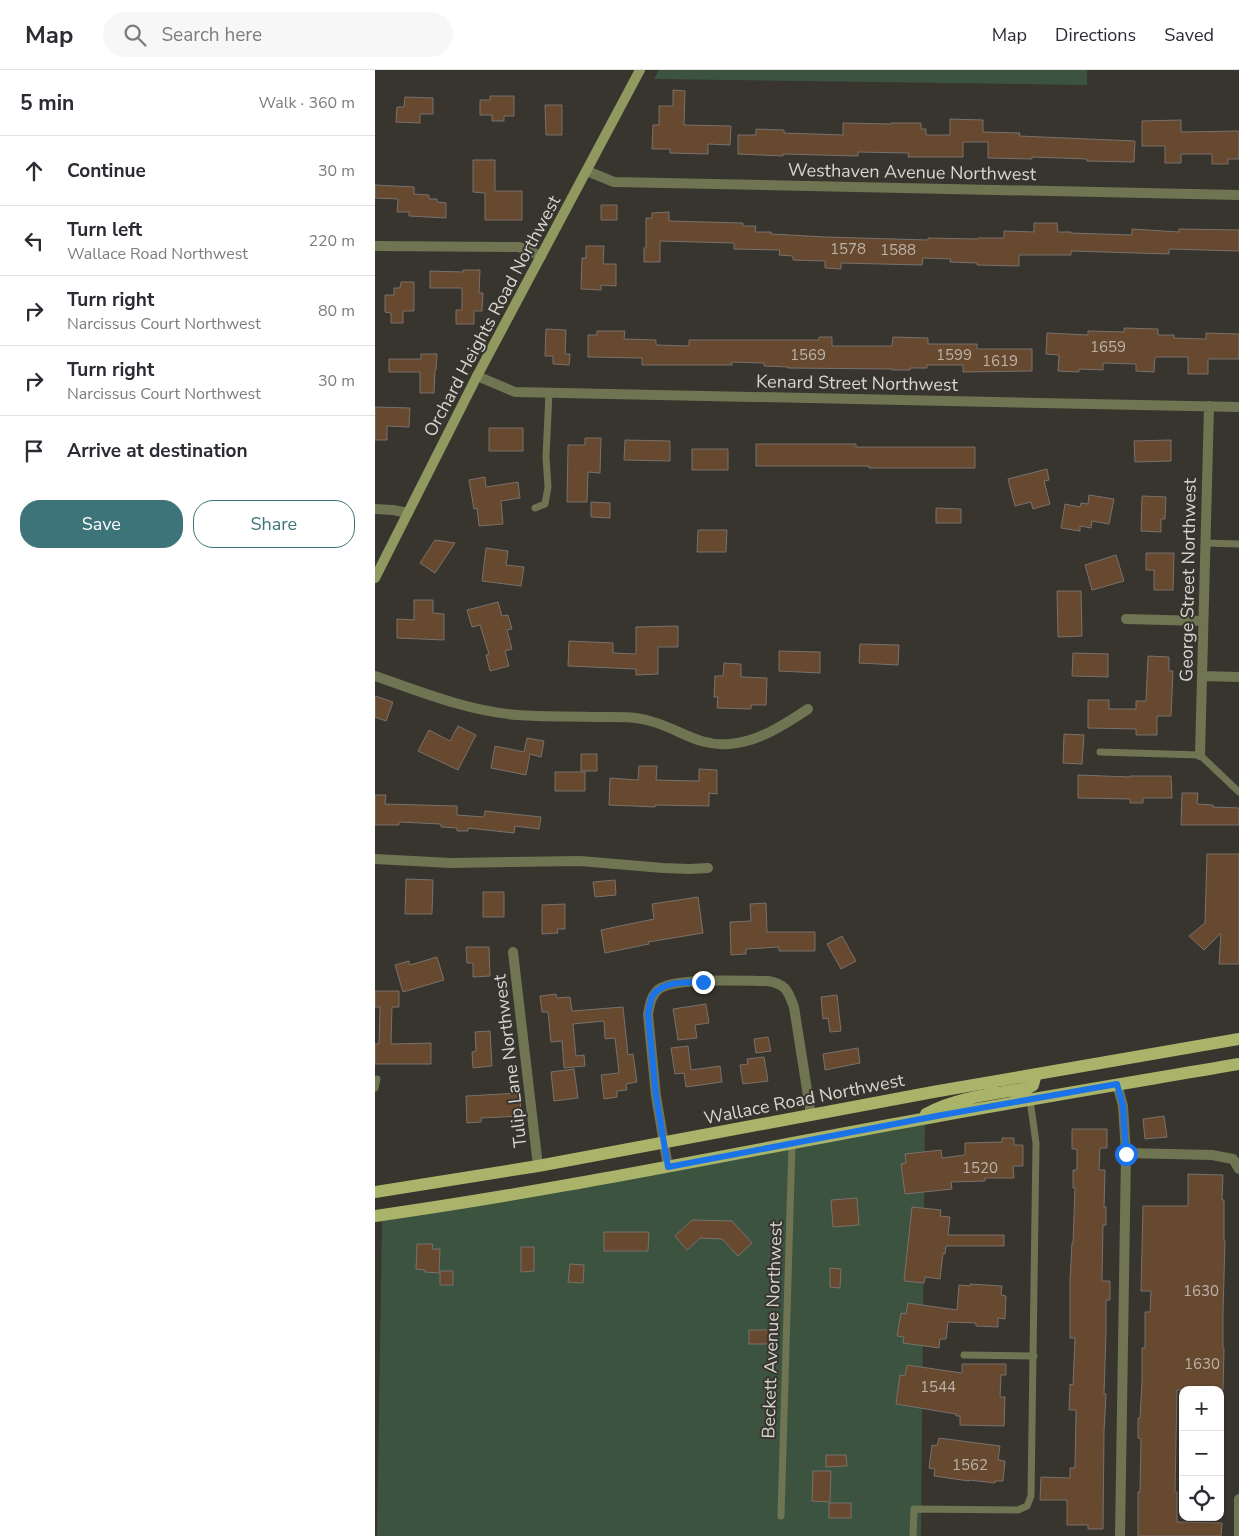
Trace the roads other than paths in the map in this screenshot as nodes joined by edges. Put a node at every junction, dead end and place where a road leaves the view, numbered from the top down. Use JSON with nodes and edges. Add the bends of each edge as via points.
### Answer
{"nodes":[{"id":1,"x":636,"y":71,"type":"edge"},
{"id":2,"x":587,"y":171,"type":"junction"},
{"id":3,"x":1239,"y":195,"type":"edge"},
{"id":4,"x":375,"y":246,"type":"edge"},
{"id":5,"x":541,"y":256,"type":"junction"},
{"id":6,"x":477,"y":376,"type":"junction"},
{"id":7,"x":549,"y":393,"type":"junction"},
{"id":8,"x":1209,"y":406,"type":"junction"},
{"id":9,"x":1239,"y":407,"type":"edge"},
{"id":10,"x":535,"y":508,"type":"dead end"},
{"id":11,"x":375,"y":509,"type":"edge"},
{"id":12,"x":408,"y":513,"type":"junction"},
{"id":13,"x":1205,"y":543,"type":"junction"},
{"id":14,"x":1239,"y":544,"type":"edge"},
{"id":15,"x":375,"y":578,"type":"edge"},
{"id":16,"x":1126,"y":619,"type":"dead end"},
{"id":17,"x":1203,"y":621,"type":"junction"},
{"id":18,"x":375,"y":676,"type":"edge"},
{"id":19,"x":1202,"y":676,"type":"junction"},
{"id":20,"x":1239,"y":676,"type":"edge"},
{"id":21,"x":808,"y":709,"type":"dead end"},
{"id":22,"x":1100,"y":752,"type":"dead end"},
{"id":23,"x":1200,"y":755,"type":"junction"},
{"id":24,"x":1239,"y":792,"type":"edge"},
{"id":25,"x":375,"y":859,"type":"edge"},
{"id":26,"x":708,"y":868,"type":"dead end"},
{"id":27,"x":513,"y":952,"type":"dead end"},
{"id":28,"x":1239,"y":1039,"type":"edge"},
{"id":29,"x":1239,"y":1064,"type":"edge"},
{"id":30,"x":1036,"y":1074,"type":"junction"},
{"id":31,"x":377,"y":1079,"type":"dead end"},
{"id":32,"x":1117,"y":1084,"type":"junction"},
{"id":33,"x":375,"y":1088,"type":"edge"},
{"id":34,"x":1030,"y":1100,"type":"junction"},
{"id":35,"x":811,"y":1115,"type":"junction"},
{"id":36,"x":915,"y":1120,"type":"junction"},
{"id":37,"x":664,"y":1144,"type":"junction"},
{"id":38,"x":792,"y":1144,"type":"junction"},
{"id":39,"x":1126,"y":1154,"type":"junction"},
{"id":40,"x":538,"y":1166,"type":"junction"},
{"id":41,"x":668,"y":1167,"type":"junction"},
{"id":42,"x":1239,"y":1168,"type":"edge"},
{"id":43,"x":375,"y":1192,"type":"edge"},
{"id":44,"x":375,"y":1216,"type":"edge"},
{"id":45,"x":964,"y":1355,"type":"dead end"},
{"id":46,"x":1034,"y":1356,"type":"junction"},
{"id":47,"x":1239,"y":1499,"type":"edge"},
{"id":48,"x":781,"y":1516,"type":"dead end"},
{"id":49,"x":913,"y":1536,"type":"edge"},
{"id":50,"x":1120,"y":1536,"type":"edge"},
{"id":51,"x":1239,"y":1536,"type":"edge"}],
"edges":[{"from":1,"to":2,"type":"main road","name":"Orchard Heights Road Northwest"},
{"from":2,"to":3,"type":"street","name":"Westhaven Avenue Northwest","via":[[614,182]]},
{"from":2,"to":5,"type":"main road","name":"Orchard Heights Road Northwest"},
{"from":4,"to":5,"type":"street","via":[[519,247]]},
{"from":5,"to":6,"type":"main road","name":"Orchard Heights Road Northwest"},
{"from":6,"to":7,"type":"street","name":"Kenard Street Northwest","via":[[515,392]]},
{"from":6,"to":12,"type":"main road","name":"Orchard Heights Road Northwest"},
{"from":7,"to":8,"type":"street","name":"Kenard Street Northwest"},
{"from":7,"to":10,"type":"lane","via":[[548,487],[545,504]]},
{"from":8,"to":9,"type":"street","name":"Kenard Street Northwest"},
{"from":8,"to":13,"type":"street","name":"George Street Northwest"},
{"from":11,"to":12,"type":"street"},
{"from":12,"to":15,"type":"main road","name":"Orchard Heights Road Northwest"},
{"from":13,"to":14,"type":"lane"},
{"from":13,"to":17,"type":"street","name":"George Street Northwest"},
{"from":16,"to":17,"type":"street"},
{"from":17,"to":19,"type":"street","name":"George Street Northwest"},
{"from":18,"to":21,"type":"street","via":[[455,704],[483,710],[532,716],[628,717],[650,721],[693,740],[711,744],[745,742],[785,724]]},
{"from":19,"to":20,"type":"street"},
{"from":19,"to":23,"type":"street","name":"George Street Northwest"},
{"from":22,"to":23,"type":"lane"},
{"from":23,"to":24,"type":"lane"},
{"from":25,"to":26,"type":"street","via":[[451,863],[579,861]]},
{"from":27,"to":40,"type":"street","name":"Tulip Lane Northwest"},
{"from":28,"to":30,"type":"main road","name":"Wallace Road Northwest"},
{"from":29,"to":32,"type":"main road"},
{"from":30,"to":35,"type":"main road","name":"Wallace Road Northwest"},
{"from":30,"to":36,"type":"main road","via":[[1031,1087],[957,1101]]},
{"from":31,"to":33,"type":"lane"},
{"from":32,"to":34,"type":"main road"},
{"from":32,"to":39,"type":"street","via":[[1123,1106]]},
{"from":34,"to":36,"type":"main road"},
{"from":34,"to":46,"type":"lane","via":[[1036,1142]]},
{"from":35,"to":37,"type":"main road","name":"Wallace Road Northwest"},
{"from":35,"to":37,"type":"street","via":[[794,1007],[784,986],[768,981],[669,985],[653,995],[648,1014]]},
{"from":36,"to":38,"type":"main road"},
{"from":37,"to":40,"type":"main road","name":"Wallace Road Northwest"},
{"from":37,"to":41,"type":"street"},
{"from":38,"to":41,"type":"main road"},
{"from":38,"to":48,"type":"lane","name":"Beckett Avenue Northwest"},
{"from":39,"to":42,"type":"street","via":[[1212,1155],[1233,1159]]},
{"from":39,"to":50,"type":"street"},
{"from":40,"to":43,"type":"main road","name":"Wallace Road Northwest"},
{"from":41,"to":44,"type":"main road"},
{"from":45,"to":46,"type":"lane"},
{"from":46,"to":49,"type":"lane","via":[[1031,1496],[1027,1506],[1006,1511],[914,1509]]},
{"from":47,"to":51,"type":"street"}]}
